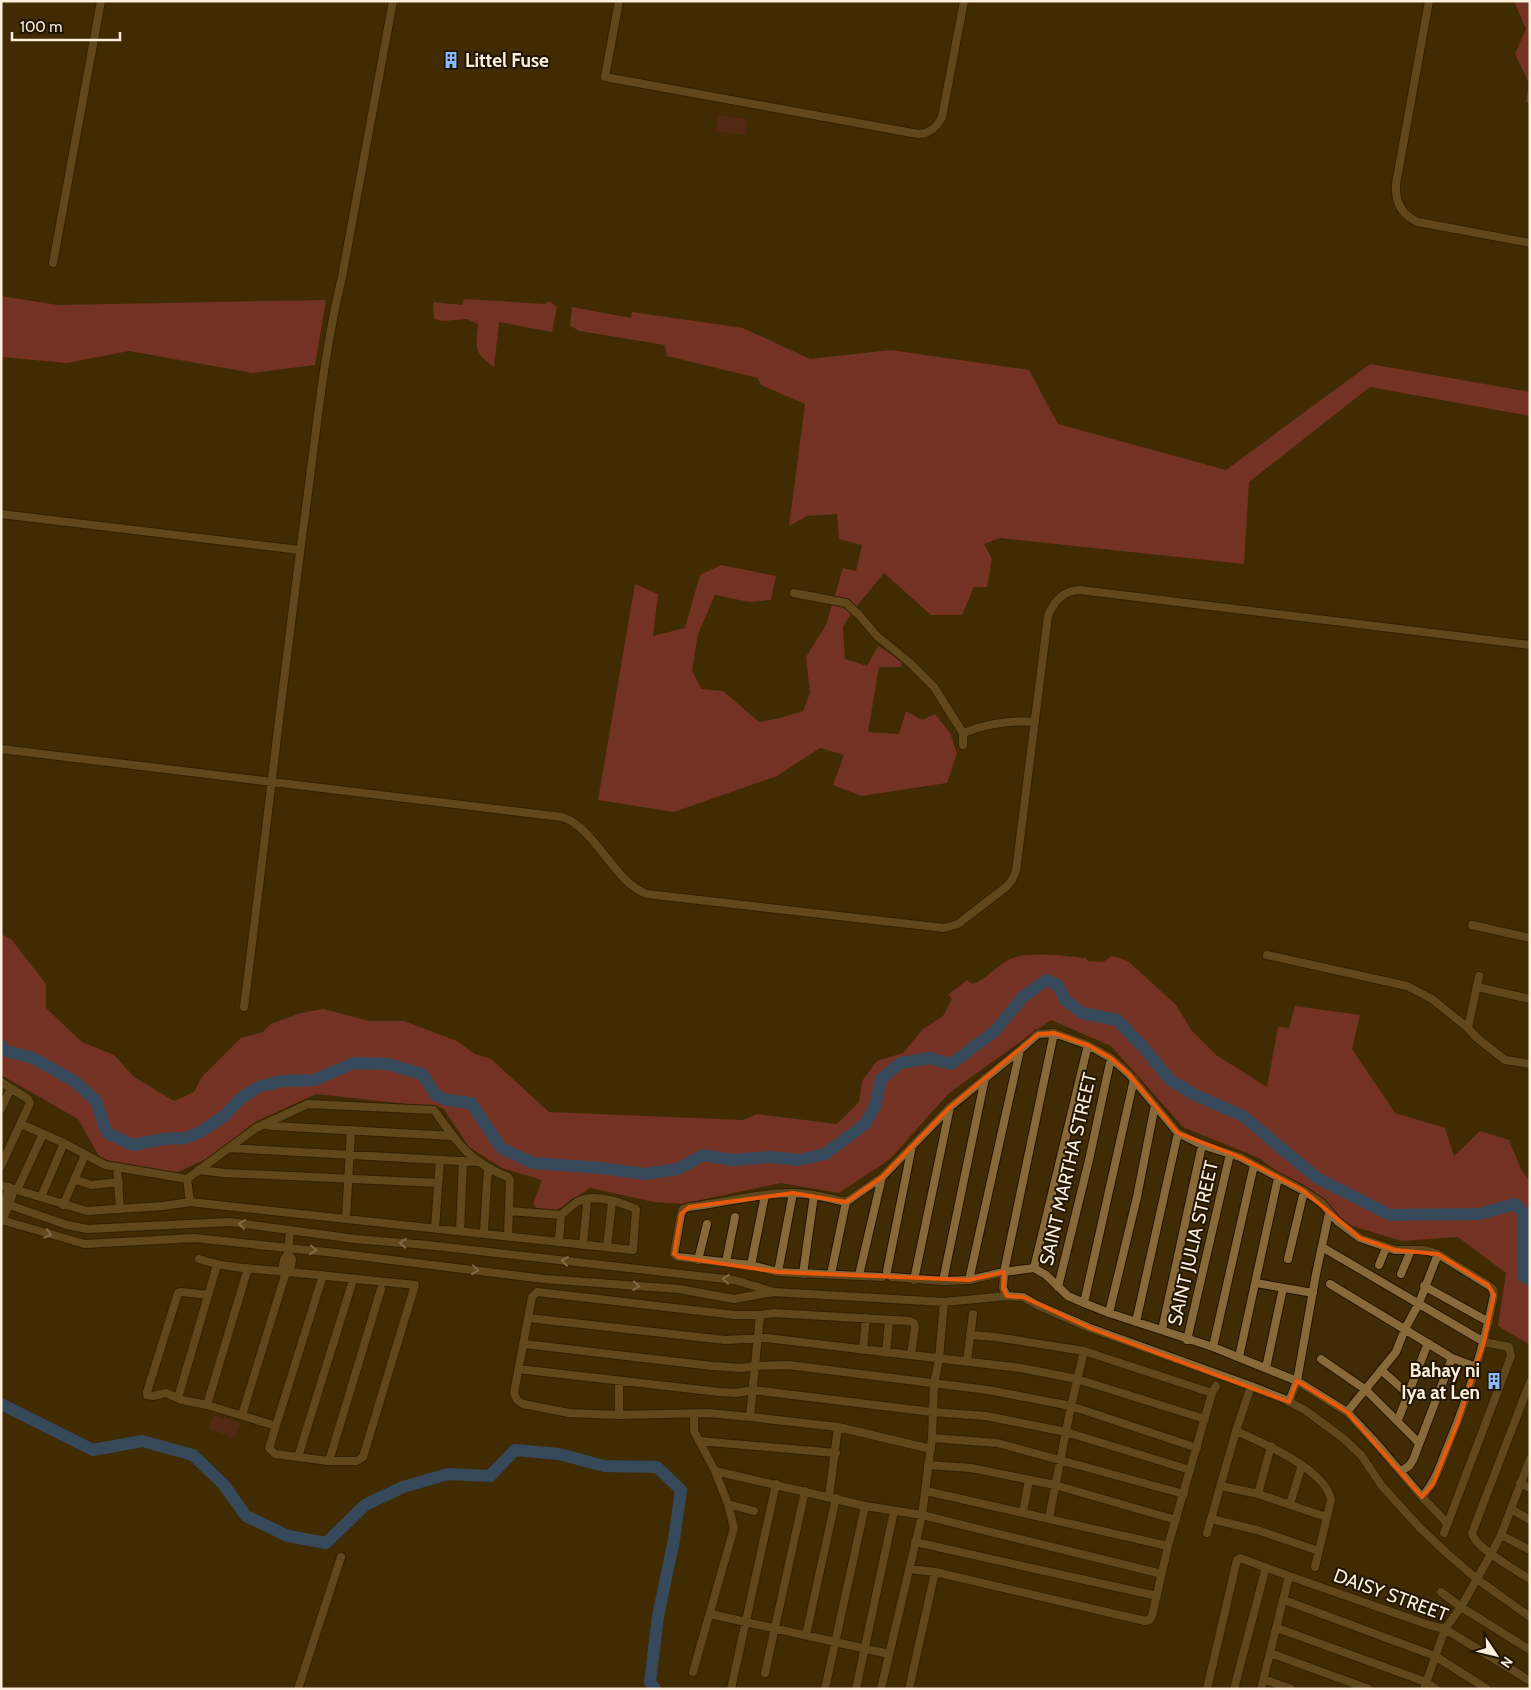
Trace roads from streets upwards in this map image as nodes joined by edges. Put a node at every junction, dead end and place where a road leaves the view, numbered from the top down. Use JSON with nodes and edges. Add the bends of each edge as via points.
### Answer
{"nodes":[{"id":1,"x":101,"y":1,"type":"edge"},
{"id":2,"x":393,"y":1,"type":"edge"},
{"id":3,"x":619,"y":1,"type":"edge"},
{"id":4,"x":964,"y":1,"type":"edge"},
{"id":5,"x":1429,"y":1,"type":"edge"},
{"id":6,"x":1530,"y":243,"type":"edge"},
{"id":7,"x":52,"y":263,"type":"dead end"},
{"id":8,"x":1,"y":514,"type":"edge"},
{"id":9,"x":300,"y":550,"type":"junction"},
{"id":10,"x":794,"y":593,"type":"dead end"},
{"id":11,"x":1530,"y":645,"type":"edge"},
{"id":12,"x":1035,"y":722,"type":"junction"},
{"id":13,"x":963,"y":733,"type":"junction"},
{"id":14,"x":963,"y":745,"type":"dead end"},
{"id":15,"x":1,"y":750,"type":"edge"},
{"id":16,"x":272,"y":782,"type":"junction"},
{"id":17,"x":1472,"y":925,"type":"dead end"},
{"id":18,"x":1530,"y":938,"type":"edge"},
{"id":19,"x":1267,"y":955,"type":"dead end"},
{"id":20,"x":1479,"y":976,"type":"dead end"},
{"id":21,"x":1477,"y":987,"type":"junction"},
{"id":22,"x":1530,"y":999,"type":"edge"},
{"id":23,"x":244,"y":1006,"type":"dead end"},
{"id":24,"x":1468,"y":1028,"type":"junction"},
{"id":25,"x":1054,"y":1034,"type":"junction"},
{"id":26,"x":1088,"y":1045,"type":"junction"},
{"id":27,"x":1020,"y":1050,"type":"junction"},
{"id":28,"x":1111,"y":1058,"type":"junction"},
{"id":29,"x":1530,"y":1064,"type":"edge"},
{"id":30,"x":985,"y":1078,"type":"junction"},
{"id":31,"x":1134,"y":1079,"type":"junction"},
{"id":32,"x":1,"y":1082,"type":"edge"},
{"id":33,"x":11,"y":1088,"type":"junction"},
{"id":34,"x":1155,"y":1105,"type":"junction"},
{"id":35,"x":950,"y":1107,"type":"junction"},
{"id":36,"x":1,"y":1110,"type":"edge"},
{"id":37,"x":21,"y":1124,"type":"junction"},
{"id":38,"x":264,"y":1124,"type":"junction"},
{"id":39,"x":351,"y":1130,"type":"junction"},
{"id":40,"x":1178,"y":1133,"type":"junction"},
{"id":41,"x":43,"y":1134,"type":"junction"},
{"id":42,"x":452,"y":1136,"type":"junction"},
{"id":43,"x":64,"y":1143,"type":"junction"},
{"id":44,"x":1202,"y":1145,"type":"junction"},
{"id":45,"x":912,"y":1146,"type":"junction"},
{"id":46,"x":229,"y":1148,"type":"junction"},
{"id":47,"x":86,"y":1154,"type":"junction"},
{"id":48,"x":350,"y":1154,"type":"junction"},
{"id":49,"x":1230,"y":1154,"type":"junction"},
{"id":50,"x":440,"y":1160,"type":"junction"},
{"id":51,"x":463,"y":1161,"type":"junction"},
{"id":52,"x":477,"y":1162,"type":"junction"},
{"id":53,"x":1254,"y":1164,"type":"junction"},
{"id":54,"x":1,"y":1166,"type":"edge"},
{"id":55,"x":117,"y":1166,"type":"junction"},
{"id":56,"x":488,"y":1168,"type":"junction"},
{"id":57,"x":198,"y":1170,"type":"junction"},
{"id":58,"x":882,"y":1177,"type":"junction"},
{"id":59,"x":187,"y":1178,"type":"junction"},
{"id":60,"x":1278,"y":1178,"type":"junction"},
{"id":61,"x":74,"y":1179,"type":"junction"},
{"id":62,"x":348,"y":1180,"type":"junction"},
{"id":63,"x":118,"y":1182,"type":"junction"},
{"id":64,"x":438,"y":1183,"type":"junction"},
{"id":65,"x":10,"y":1188,"type":"edge"},
{"id":66,"x":1304,"y":1191,"type":"junction"},
{"id":67,"x":793,"y":1193,"type":"junction"},
{"id":68,"x":765,"y":1195,"type":"junction"},
{"id":69,"x":814,"y":1195,"type":"junction"},
{"id":70,"x":40,"y":1197,"type":"junction"},
{"id":71,"x":190,"y":1202,"type":"junction"},
{"id":72,"x":586,"y":1202,"type":"dead end"},
{"id":73,"x":612,"y":1202,"type":"junction"},
{"id":74,"x":846,"y":1202,"type":"junction"},
{"id":75,"x":5,"y":1204,"type":"edge"},
{"id":76,"x":63,"y":1204,"type":"junction"},
{"id":77,"x":120,"y":1209,"type":"junction"},
{"id":78,"x":510,"y":1211,"type":"junction"},
{"id":79,"x":1329,"y":1213,"type":"junction"},
{"id":80,"x":561,"y":1215,"type":"junction"},
{"id":81,"x":735,"y":1216,"type":"dead end"},
{"id":82,"x":346,"y":1218,"type":"junction"},
{"id":83,"x":1,"y":1220,"type":"edge"},
{"id":84,"x":707,"y":1224,"type":"dead end"},
{"id":85,"x":435,"y":1228,"type":"junction"},
{"id":86,"x":290,"y":1230,"type":"junction"},
{"id":87,"x":460,"y":1231,"type":"junction"},
{"id":88,"x":484,"y":1231,"type":"dead end"},
{"id":89,"x":508,"y":1236,"type":"junction"},
{"id":90,"x":558,"y":1242,"type":"junction"},
{"id":91,"x":584,"y":1245,"type":"junction"},
{"id":92,"x":607,"y":1247,"type":"junction"},
{"id":93,"x":1322,"y":1247,"type":"junction"},
{"id":94,"x":1386,"y":1248,"type":"junction"},
{"id":95,"x":288,"y":1250,"type":"junction"},
{"id":96,"x":1411,"y":1250,"type":"junction"},
{"id":97,"x":1438,"y":1254,"type":"junction"},
{"id":98,"x":199,"y":1259,"type":"dead end"},
{"id":99,"x":1288,"y":1259,"type":"dead end"},
{"id":100,"x":698,"y":1260,"type":"junction"},
{"id":101,"x":726,"y":1262,"type":"junction"},
{"id":102,"x":217,"y":1265,"type":"junction"},
{"id":103,"x":751,"y":1265,"type":"junction"},
{"id":104,"x":1379,"y":1265,"type":"dead end"},
{"id":105,"x":248,"y":1268,"type":"junction"},
{"id":106,"x":1034,"y":1268,"type":"junction"},
{"id":107,"x":286,"y":1272,"type":"junction"},
{"id":108,"x":778,"y":1272,"type":"junction"},
{"id":109,"x":1004,"y":1272,"type":"junction"},
{"id":110,"x":803,"y":1274,"type":"junction"},
{"id":111,"x":831,"y":1274,"type":"junction"},
{"id":112,"x":1401,"y":1274,"type":"dead end"},
{"id":113,"x":859,"y":1275,"type":"junction"},
{"id":114,"x":887,"y":1275,"type":"junction"},
{"id":115,"x":322,"y":1276,"type":"junction"},
{"id":116,"x":353,"y":1280,"type":"dead end"},
{"id":117,"x":914,"y":1280,"type":"junction"},
{"id":118,"x":970,"y":1280,"type":"junction"},
{"id":119,"x":943,"y":1281,"type":"junction"},
{"id":120,"x":1256,"y":1282,"type":"junction"},
{"id":121,"x":1330,"y":1284,"type":"dead end"},
{"id":122,"x":1424,"y":1286,"type":"junction"},
{"id":123,"x":1058,"y":1287,"type":"junction"},
{"id":124,"x":1283,"y":1288,"type":"junction"},
{"id":125,"x":381,"y":1289,"type":"dead end"},
{"id":126,"x":773,"y":1292,"type":"junction"},
{"id":127,"x":1313,"y":1293,"type":"junction"},
{"id":128,"x":208,"y":1295,"type":"junction"},
{"id":129,"x":1008,"y":1296,"type":"junction"},
{"id":130,"x":944,"y":1302,"type":"junction"},
{"id":131,"x":1084,"y":1303,"type":"junction"},
{"id":132,"x":1419,"y":1303,"type":"junction"},
{"id":133,"x":1109,"y":1313,"type":"junction"},
{"id":134,"x":973,"y":1314,"type":"dead end"},
{"id":135,"x":760,"y":1315,"type":"junction"},
{"id":136,"x":528,"y":1318,"type":"junction"},
{"id":137,"x":866,"y":1318,"type":"junction"},
{"id":138,"x":889,"y":1321,"type":"junction"},
{"id":139,"x":1136,"y":1322,"type":"junction"},
{"id":140,"x":1489,"y":1322,"type":"junction"},
{"id":141,"x":1406,"y":1329,"type":"junction"},
{"id":142,"x":1162,"y":1330,"type":"junction"},
{"id":143,"x":970,"y":1335,"type":"junction"},
{"id":144,"x":757,"y":1339,"type":"junction"},
{"id":145,"x":1187,"y":1340,"type":"junction"},
{"id":146,"x":1484,"y":1342,"type":"junction"},
{"id":147,"x":1428,"y":1343,"type":"junction"},
{"id":148,"x":524,"y":1344,"type":"junction"},
{"id":149,"x":1213,"y":1347,"type":"junction"},
{"id":150,"x":863,"y":1350,"type":"junction"},
{"id":151,"x":1084,"y":1351,"type":"junction"},
{"id":152,"x":886,"y":1353,"type":"junction"},
{"id":153,"x":911,"y":1355,"type":"junction"},
{"id":154,"x":1239,"y":1357,"type":"junction"},
{"id":155,"x":1452,"y":1358,"type":"junction"},
{"id":156,"x":939,"y":1359,"type":"junction"},
{"id":157,"x":1321,"y":1359,"type":"dead end"},
{"id":158,"x":967,"y":1361,"type":"junction"},
{"id":159,"x":754,"y":1366,"type":"junction"},
{"id":160,"x":1476,"y":1366,"type":"junction"},
{"id":161,"x":1266,"y":1368,"type":"junction"},
{"id":162,"x":518,"y":1369,"type":"junction"},
{"id":163,"x":1381,"y":1370,"type":"junction"},
{"id":164,"x":1077,"y":1380,"type":"junction"},
{"id":165,"x":1296,"y":1381,"type":"junction"},
{"id":166,"x":620,"y":1382,"type":"junction"},
{"id":167,"x":1530,"y":1382,"type":"edge"},
{"id":168,"x":934,"y":1384,"type":"junction"},
{"id":169,"x":1216,"y":1386,"type":"dead end"},
{"id":170,"x":1251,"y":1386,"type":"junction"},
{"id":171,"x":1366,"y":1390,"type":"junction"},
{"id":172,"x":752,"y":1391,"type":"junction"},
{"id":173,"x":1212,"y":1393,"type":"junction"},
{"id":174,"x":1407,"y":1393,"type":"junction"},
{"id":175,"x":178,"y":1398,"type":"junction"},
{"id":176,"x":1289,"y":1402,"type":"junction"},
{"id":177,"x":207,"y":1405,"type":"junction"},
{"id":178,"x":1071,"y":1406,"type":"junction"},
{"id":179,"x":932,"y":1412,"type":"junction"},
{"id":180,"x":1347,"y":1412,"type":"junction"},
{"id":181,"x":694,"y":1414,"type":"junction"},
{"id":182,"x":619,"y":1415,"type":"junction"},
{"id":183,"x":242,"y":1416,"type":"junction"},
{"id":184,"x":750,"y":1417,"type":"junction"},
{"id":185,"x":1205,"y":1419,"type":"junction"},
{"id":186,"x":1398,"y":1420,"type":"junction"},
{"id":187,"x":276,"y":1426,"type":"junction"},
{"id":188,"x":838,"y":1427,"type":"junction"},
{"id":189,"x":1236,"y":1431,"type":"junction"},
{"id":190,"x":1066,"y":1432,"type":"junction"},
{"id":191,"x":932,"y":1438,"type":"junction"},
{"id":192,"x":699,"y":1440,"type":"junction"},
{"id":193,"x":1419,"y":1443,"type":"junction"},
{"id":194,"x":1271,"y":1446,"type":"junction"},
{"id":195,"x":1197,"y":1448,"type":"junction"},
{"id":196,"x":931,"y":1449,"type":"junction"},
{"id":197,"x":836,"y":1453,"type":"junction"},
{"id":198,"x":298,"y":1457,"type":"junction"},
{"id":199,"x":1530,"y":1459,"type":"edge"},
{"id":200,"x":1060,"y":1460,"type":"junction"},
{"id":201,"x":329,"y":1461,"type":"junction"},
{"id":202,"x":928,"y":1465,"type":"junction"},
{"id":203,"x":1302,"y":1466,"type":"junction"},
{"id":204,"x":1190,"y":1470,"type":"junction"},
{"id":205,"x":715,"y":1471,"type":"junction"},
{"id":206,"x":1401,"y":1471,"type":"junction"},
{"id":207,"x":1029,"y":1480,"type":"junction"},
{"id":208,"x":1520,"y":1483,"type":"junction"},
{"id":209,"x":776,"y":1484,"type":"junction"},
{"id":210,"x":1055,"y":1485,"type":"junction"},
{"id":211,"x":1221,"y":1486,"type":"junction"},
{"id":212,"x":1530,"y":1488,"type":"edge"},
{"id":213,"x":926,"y":1490,"type":"junction"},
{"id":214,"x":805,"y":1491,"type":"junction"},
{"id":215,"x":1184,"y":1494,"type":"junction"},
{"id":216,"x":1258,"y":1494,"type":"junction"},
{"id":217,"x":1422,"y":1497,"type":"junction"},
{"id":218,"x":833,"y":1498,"type":"junction"},
{"id":219,"x":728,"y":1504,"type":"junction"},
{"id":220,"x":1290,"y":1504,"type":"junction"},
{"id":221,"x":865,"y":1506,"type":"junction"},
{"id":222,"x":1511,"y":1509,"type":"junction"},
{"id":223,"x":754,"y":1511,"type":"dead end"},
{"id":224,"x":894,"y":1511,"type":"junction"},
{"id":225,"x":1023,"y":1512,"type":"junction"},
{"id":226,"x":922,"y":1516,"type":"junction"},
{"id":227,"x":1326,"y":1517,"type":"junction"},
{"id":228,"x":1049,"y":1518,"type":"junction"},
{"id":229,"x":1211,"y":1519,"type":"junction"},
{"id":230,"x":1176,"y":1520,"type":"junction"},
{"id":231,"x":1530,"y":1520,"type":"edge"},
{"id":232,"x":1447,"y":1524,"type":"junction"},
{"id":233,"x":1207,"y":1533,"type":"dead end"},
{"id":234,"x":1444,"y":1533,"type":"dead end"},
{"id":235,"x":1500,"y":1535,"type":"junction"},
{"id":236,"x":915,"y":1542,"type":"junction"},
{"id":237,"x":1168,"y":1546,"type":"junction"},
{"id":238,"x":1530,"y":1550,"type":"edge"},
{"id":239,"x":1319,"y":1551,"type":"junction"},
{"id":240,"x":1491,"y":1554,"type":"junction"},
{"id":241,"x":341,"y":1557,"type":"dead end"},
{"id":242,"x":1266,"y":1567,"type":"junction"},
{"id":243,"x":1315,"y":1567,"type":"dead end"},
{"id":244,"x":908,"y":1569,"type":"junction"},
{"id":245,"x":935,"y":1572,"type":"junction"},
{"id":246,"x":1162,"y":1574,"type":"junction"},
{"id":247,"x":1289,"y":1576,"type":"junction"},
{"id":248,"x":1477,"y":1579,"type":"junction"},
{"id":249,"x":1530,"y":1579,"type":"edge"},
{"id":250,"x":1441,"y":1592,"type":"dead end"},
{"id":251,"x":1157,"y":1596,"type":"junction"},
{"id":252,"x":1284,"y":1600,"type":"junction"},
{"id":253,"x":1461,"y":1607,"type":"junction"},
{"id":254,"x":710,"y":1614,"type":"junction"},
{"id":255,"x":1530,"y":1617,"type":"edge"},
{"id":256,"x":745,"y":1622,"type":"junction"},
{"id":257,"x":776,"y":1628,"type":"junction"},
{"id":258,"x":1277,"y":1628,"type":"junction"},
{"id":259,"x":1445,"y":1629,"type":"junction"},
{"id":260,"x":806,"y":1635,"type":"junction"},
{"id":261,"x":835,"y":1641,"type":"junction"},
{"id":262,"x":865,"y":1648,"type":"junction"},
{"id":263,"x":1530,"y":1650,"type":"edge"},
{"id":264,"x":1270,"y":1653,"type":"junction"},
{"id":265,"x":889,"y":1654,"type":"junction"},
{"id":266,"x":1435,"y":1656,"type":"junction"},
{"id":267,"x":693,"y":1672,"type":"dead end"},
{"id":268,"x":766,"y":1673,"type":"dead end"},
{"id":269,"x":1264,"y":1679,"type":"junction"},
{"id":270,"x":1530,"y":1681,"type":"edge"},
{"id":271,"x":1425,"y":1685,"type":"edge"},
{"id":272,"x":298,"y":1689,"type":"edge"},
{"id":273,"x":731,"y":1689,"type":"edge"},
{"id":274,"x":825,"y":1689,"type":"edge"},
{"id":275,"x":856,"y":1689,"type":"edge"},
{"id":276,"x":881,"y":1689,"type":"edge"},
{"id":277,"x":909,"y":1689,"type":"edge"},
{"id":278,"x":1206,"y":1689,"type":"edge"},
{"id":279,"x":1234,"y":1689,"type":"edge"},
{"id":280,"x":1261,"y":1689,"type":"edge"},
{"id":281,"x":1291,"y":1689,"type":"edge"},
{"id":282,"x":1369,"y":1689,"type":"edge"},
{"id":283,"x":1436,"y":1689,"type":"edge"},
{"id":284,"x":1487,"y":1689,"type":"edge"}],
"edges":[{"from":1,"to":7,"type":"street"},
{"from":2,"to":9,"type":"street","via":[[331,331]]},
{"from":3,"to":4,"type":"street","via":[[605,77],[918,134],[934,129],[942,117]]},
{"from":5,"to":6,"type":"street","via":[[1396,184],[1398,204],[1404,214],[1418,222]]},
{"from":8,"to":9,"type":"street"},
{"from":9,"to":16,"type":"street"},
{"from":10,"to":13,"type":"street","via":[[852,608],[877,636],[934,687]]},
{"from":11,"to":12,"type":"street","via":[[1075,590],[1059,599],[1048,616]]},
{"from":12,"to":13,"type":"street","via":[[1005,722]]},
{"from":12,"to":16,"type":"street","via":[[1015,875],[1006,887],[958,924],[944,928],[648,894],[629,883],[579,828],[565,818]]},
{"from":13,"to":14,"type":"street"},
{"from":15,"to":16,"type":"street"},
{"from":16,"to":23,"type":"street"},
{"from":17,"to":18,"type":"street"},
{"from":19,"to":24,"type":"street","via":[[1407,986],[1432,999]]},
{"from":20,"to":21,"type":"street"},
{"from":21,"to":22,"type":"street"},
{"from":21,"to":24,"type":"street"},
{"from":24,"to":29,"type":"street","via":[[1504,1060]]},
{"from":25,"to":26,"type":"street"},
{"from":25,"to":27,"type":"street","via":[[1038,1034]]},
{"from":25,"to":109,"type":"street"},
{"from":26,"to":28,"type":"street"},
{"from":26,"to":106,"type":"street"},
{"from":27,"to":30,"type":"street"},
{"from":27,"to":118,"type":"street"},
{"from":28,"to":31,"type":"street"},
{"from":28,"to":123,"type":"street","name":"SAINT MARTHA STREET"},
{"from":30,"to":35,"type":"street"},
{"from":30,"to":119,"type":"street"},
{"from":31,"to":34,"type":"street"},
{"from":31,"to":131,"type":"street"},
{"from":32,"to":33,"type":"street"},
{"from":33,"to":36,"type":"street"},
{"from":33,"to":37,"type":"street","via":[[30,1103]]},
{"from":34,"to":40,"type":"street"},
{"from":34,"to":133,"type":"street"},
{"from":35,"to":45,"type":"street"},
{"from":35,"to":117,"type":"street"},
{"from":37,"to":41,"type":"street"},
{"from":37,"to":54,"type":"street"},
{"from":38,"to":39,"type":"street"},
{"from":38,"to":42,"type":"street","via":[[308,1104],[434,1110]]},
{"from":38,"to":46,"type":"street"},
{"from":39,"to":42,"type":"street"},
{"from":39,"to":48,"type":"street"},
{"from":40,"to":44,"type":"street"},
{"from":40,"to":139,"type":"street"},
{"from":41,"to":43,"type":"street"},
{"from":41,"to":65,"type":"street"},
{"from":42,"to":52,"type":"street"},
{"from":43,"to":47,"type":"street"},
{"from":43,"to":70,"type":"street"},
{"from":44,"to":49,"type":"street"},
{"from":44,"to":142,"type":"street"},
{"from":45,"to":58,"type":"street"},
{"from":45,"to":114,"type":"street"},
{"from":46,"to":48,"type":"street"},
{"from":46,"to":57,"type":"street"},
{"from":47,"to":55,"type":"street"},
{"from":47,"to":61,"type":"street"},
{"from":48,"to":50,"type":"street"},
{"from":48,"to":62,"type":"street"},
{"from":49,"to":53,"type":"street"},
{"from":49,"to":145,"type":"street","name":"SAINT JULIA STREET"},
{"from":50,"to":51,"type":"street"},
{"from":50,"to":64,"type":"street"},
{"from":51,"to":52,"type":"street"},
{"from":51,"to":87,"type":"street"},
{"from":52,"to":56,"type":"street"},
{"from":53,"to":60,"type":"street"},
{"from":53,"to":149,"type":"street"},
{"from":55,"to":59,"type":"street"},
{"from":55,"to":63,"type":"street"},
{"from":56,"to":78,"type":"street","via":[[508,1176]]},
{"from":56,"to":88,"type":"street"},
{"from":57,"to":59,"type":"street"},
{"from":57,"to":62,"type":"street"},
{"from":58,"to":74,"type":"street"},
{"from":58,"to":113,"type":"street"},
{"from":59,"to":71,"type":"street"},
{"from":60,"to":66,"type":"street"},
{"from":60,"to":120,"type":"street"},
{"from":61,"to":63,"type":"street","via":[[91,1185]]},
{"from":61,"to":76,"type":"street"},
{"from":62,"to":64,"type":"street"},
{"from":62,"to":82,"type":"street"},
{"from":63,"to":77,"type":"street"},
{"from":64,"to":85,"type":"street"},
{"from":65,"to":70,"type":"street"},
{"from":65,"to":75,"type":"street"},
{"from":66,"to":79,"type":"street"},
{"from":66,"to":99,"type":"street"},
{"from":67,"to":68,"type":"street"},
{"from":67,"to":69,"type":"street"},
{"from":67,"to":108,"type":"street"},
{"from":68,"to":100,"type":"street","via":[[683,1209],[674,1254]]},
{"from":68,"to":103,"type":"street"},
{"from":69,"to":74,"type":"street"},
{"from":69,"to":110,"type":"street"},
{"from":70,"to":76,"type":"street"},
{"from":71,"to":77,"type":"street"},
{"from":71,"to":82,"type":"street"},
{"from":72,"to":91,"type":"street"},
{"from":73,"to":80,"type":"street","via":[[591,1198],[577,1202]]},
{"from":73,"to":92,"type":"street"},
{"from":73,"to":92,"type":"street","via":[[636,1209],[633,1250]]},
{"from":74,"to":111,"type":"street"},
{"from":75,"to":83,"type":"street"},
{"from":86,"to":75,"type":"street","one_way":true,"via":[[230,1222],[87,1229]]},
{"from":76,"to":77,"type":"street","via":[[87,1211]]},
{"from":78,"to":80,"type":"street"},
{"from":78,"to":89,"type":"street"},
{"from":79,"to":93,"type":"street"},
{"from":79,"to":94,"type":"street","via":[[1360,1238]]},
{"from":80,"to":90,"type":"street"},
{"from":81,"to":101,"type":"street"},
{"from":82,"to":85,"type":"street"},
{"from":83,"to":95,"type":"street","one_way":true,"via":[[85,1244],[194,1238]]},
{"from":84,"to":100,"type":"street"},
{"from":85,"to":87,"type":"street"},
{"from":86,"to":95,"type":"street"},
{"from":126,"to":86,"type":"street","one_way":true,"via":[[734,1280]]},
{"from":87,"to":89,"type":"street"},
{"from":89,"to":90,"type":"street"},
{"from":90,"to":91,"type":"street"},
{"from":91,"to":92,"type":"street"},
{"from":93,"to":127,"type":"street"},
{"from":93,"to":132,"type":"street"},
{"from":94,"to":96,"type":"street"},
{"from":94,"to":104,"type":"street"},
{"from":95,"to":107,"type":"street","via":[[292,1259]]},
{"from":95,"to":126,"type":"street","one_way":true,"via":[[544,1279],[680,1288],[734,1299]]},
{"from":96,"to":97,"type":"street"},
{"from":96,"to":112,"type":"street"},
{"from":97,"to":122,"type":"street"},
{"from":97,"to":140,"type":"street","via":[[1493,1289]]},
{"from":98,"to":102,"type":"street"},
{"from":100,"to":101,"type":"street"},
{"from":101,"to":103,"type":"street"},
{"from":102,"to":105,"type":"street"},
{"from":102,"to":128,"type":"street"},
{"from":103,"to":108,"type":"street"},
{"from":105,"to":107,"type":"street"},
{"from":105,"to":177,"type":"street"},
{"from":106,"to":109,"type":"street"},
{"from":106,"to":123,"type":"street","via":[[1046,1274]]},
{"from":107,"to":115,"type":"street"},
{"from":107,"to":183,"type":"street"},
{"from":108,"to":110,"type":"street"},
{"from":109,"to":118,"type":"street"},
{"from":109,"to":129,"type":"street","via":[[1002,1288]]},
{"from":110,"to":111,"type":"street"},
{"from":111,"to":113,"type":"street"},
{"from":113,"to":114,"type":"street"},
{"from":114,"to":117,"type":"street"},
{"from":115,"to":187,"type":"street"},
{"from":115,"to":201,"type":"street","via":[[415,1285],[363,1457],[357,1462]]},
{"from":116,"to":198,"type":"street"},
{"from":117,"to":119,"type":"street"},
{"from":118,"to":119,"type":"street"},
{"from":120,"to":124,"type":"street"},
{"from":120,"to":154,"type":"street"},
{"from":121,"to":141,"type":"street"},
{"from":122,"to":132,"type":"street"},
{"from":122,"to":140,"type":"street"},
{"from":123,"to":131,"type":"street"},
{"from":124,"to":127,"type":"street"},
{"from":124,"to":161,"type":"street"},
{"from":125,"to":201,"type":"street"},
{"from":126,"to":130,"type":"street"},
{"from":127,"to":165,"type":"street"},
{"from":128,"to":175,"type":"street"},
{"from":128,"to":175,"type":"street","via":[[181,1292],[177,1295],[147,1392],[150,1396],[166,1393]]},
{"from":129,"to":130,"type":"street"},
{"from":129,"to":170,"type":"street","via":[[1023,1297],[1090,1328]]},
{"from":130,"to":156,"type":"street"},
{"from":131,"to":133,"type":"street"},
{"from":132,"to":141,"type":"street"},
{"from":132,"to":146,"type":"street"},
{"from":133,"to":139,"type":"street"},
{"from":134,"to":143,"type":"street"},
{"from":135,"to":136,"type":"street","via":[[735,1315],[539,1292],[532,1296]]},
{"from":135,"to":137,"type":"street"},
{"from":135,"to":144,"type":"street"},
{"from":136,"to":144,"type":"street","via":[[725,1340]]},
{"from":136,"to":148,"type":"street"},
{"from":137,"to":138,"type":"street"},
{"from":137,"to":150,"type":"street"},
{"from":138,"to":152,"type":"street"},
{"from":138,"to":153,"type":"street","via":[[914,1322]]},
{"from":139,"to":142,"type":"street"},
{"from":140,"to":146,"type":"street"},
{"from":141,"to":147,"type":"street"},
{"from":141,"to":163,"type":"street","via":[[1396,1352]]},
{"from":142,"to":145,"type":"street"},
{"from":143,"to":151,"type":"street"},
{"from":143,"to":158,"type":"street"},
{"from":144,"to":150,"type":"street"},
{"from":144,"to":159,"type":"street"},
{"from":145,"to":149,"type":"street"},
{"from":146,"to":160,"type":"street"},
{"from":146,"to":232,"type":"street","via":[[1509,1347],[1511,1356]]},
{"from":147,"to":155,"type":"street"},
{"from":147,"to":174,"type":"street"},
{"from":148,"to":159,"type":"street","via":[[712,1366]]},
{"from":148,"to":162,"type":"street"},
{"from":149,"to":154,"type":"street"},
{"from":150,"to":152,"type":"street"},
{"from":151,"to":164,"type":"street"},
{"from":151,"to":173,"type":"street"},
{"from":152,"to":153,"type":"street"},
{"from":153,"to":156,"type":"street"},
{"from":154,"to":161,"type":"street"},
{"from":155,"to":160,"type":"street"},
{"from":155,"to":193,"type":"street"},
{"from":156,"to":158,"type":"street"},
{"from":156,"to":168,"type":"street"},
{"from":157,"to":171,"type":"street"},
{"from":158,"to":164,"type":"street"},
{"from":159,"to":168,"type":"street","via":[[788,1365]]},
{"from":159,"to":172,"type":"street"},
{"from":160,"to":217,"type":"street","via":[[1458,1422],[1432,1484]]},
{"from":161,"to":165,"type":"street"},
{"from":162,"to":166,"type":"street"},
{"from":162,"to":182,"type":"street","via":[[514,1393],[519,1402],[569,1413]]},
{"from":163,"to":171,"type":"street"},
{"from":163,"to":174,"type":"street"},
{"from":164,"to":178,"type":"street"},
{"from":164,"to":185,"type":"street"},
{"from":165,"to":176,"type":"street"},
{"from":165,"to":180,"type":"street"},
{"from":166,"to":172,"type":"street","via":[[727,1393]]},
{"from":166,"to":182,"type":"street"},
{"from":167,"to":240,"type":"street","via":[[1472,1533],[1473,1538]]},
{"from":168,"to":178,"type":"street","via":[[988,1390]]},
{"from":168,"to":179,"type":"street"},
{"from":169,"to":173,"type":"street"},
{"from":170,"to":176,"type":"street"},
{"from":170,"to":189,"type":"street"},
{"from":171,"to":180,"type":"street"},
{"from":171,"to":186,"type":"street"},
{"from":172,"to":179,"type":"street"},
{"from":172,"to":184,"type":"street"},
{"from":173,"to":185,"type":"street"},
{"from":174,"to":186,"type":"street"},
{"from":175,"to":177,"type":"street"},
{"from":176,"to":248,"type":"street","via":[[1344,1439],[1419,1527]]},
{"from":177,"to":183,"type":"street"},
{"from":178,"to":190,"type":"street"},
{"from":178,"to":195,"type":"street"},
{"from":179,"to":190,"type":"street","via":[[986,1416]]},
{"from":179,"to":191,"type":"street"},
{"from":180,"to":206,"type":"street"},
{"from":181,"to":182,"type":"street"},
{"from":181,"to":184,"type":"street"},
{"from":181,"to":192,"type":"street","via":[[694,1431]]},
{"from":183,"to":187,"type":"street"},
{"from":184,"to":188,"type":"street"},
{"from":185,"to":195,"type":"street"},
{"from":186,"to":193,"type":"street"},
{"from":187,"to":198,"type":"street","via":[[269,1448],[275,1454]]},
{"from":188,"to":196,"type":"street"},
{"from":188,"to":197,"type":"street"},
{"from":189,"to":194,"type":"street"},
{"from":189,"to":211,"type":"street"},
{"from":190,"to":200,"type":"street"},
{"from":190,"to":204,"type":"street"},
{"from":191,"to":196,"type":"street"},
{"from":191,"to":200,"type":"street","via":[[996,1443]]},
{"from":192,"to":197,"type":"street"},
{"from":192,"to":205,"type":"street"},
{"from":193,"to":206,"type":"street","via":[[1409,1466]]},
{"from":194,"to":203,"type":"street"},
{"from":194,"to":216,"type":"street"},
{"from":195,"to":204,"type":"street"},
{"from":196,"to":202,"type":"street"},
{"from":197,"to":218,"type":"street"},
{"from":198,"to":201,"type":"street"},
{"from":199,"to":208,"type":"street"},
{"from":200,"to":210,"type":"street"},
{"from":200,"to":215,"type":"street"},
{"from":202,"to":207,"type":"street","via":[[971,1468]]},
{"from":202,"to":213,"type":"street"},
{"from":203,"to":220,"type":"street"},
{"from":203,"to":227,"type":"street","via":[[1330,1493]]},
{"from":204,"to":215,"type":"street"},
{"from":205,"to":209,"type":"street"},
{"from":205,"to":219,"type":"street"},
{"from":206,"to":217,"type":"street"},
{"from":207,"to":210,"type":"street"},
{"from":207,"to":225,"type":"street"},
{"from":208,"to":212,"type":"street"},
{"from":208,"to":222,"type":"street"},
{"from":209,"to":214,"type":"street"},
{"from":209,"to":256,"type":"street"},
{"from":210,"to":228,"type":"street"},
{"from":210,"to":230,"type":"street"},
{"from":211,"to":216,"type":"street"},
{"from":211,"to":229,"type":"street"},
{"from":213,"to":225,"type":"street"},
{"from":213,"to":226,"type":"street"},
{"from":214,"to":218,"type":"street"},
{"from":214,"to":257,"type":"street"},
{"from":215,"to":230,"type":"street"},
{"from":216,"to":220,"type":"street"},
{"from":217,"to":232,"type":"street"},
{"from":218,"to":221,"type":"street"},
{"from":218,"to":260,"type":"street"},
{"from":219,"to":223,"type":"street"},
{"from":219,"to":254,"type":"street","via":[[734,1528]]},
{"from":220,"to":227,"type":"street"},
{"from":221,"to":224,"type":"street"},
{"from":221,"to":261,"type":"street"},
{"from":222,"to":231,"type":"street"},
{"from":222,"to":235,"type":"street"},
{"from":224,"to":226,"type":"street"},
{"from":224,"to":262,"type":"street"},
{"from":225,"to":228,"type":"street"},
{"from":226,"to":236,"type":"street"},
{"from":226,"to":246,"type":"street"},
{"from":227,"to":239,"type":"street"},
{"from":228,"to":237,"type":"street"},
{"from":229,"to":233,"type":"street"},
{"from":229,"to":239,"type":"street","via":[[1257,1530]]},
{"from":230,"to":237,"type":"street"},
{"from":232,"to":234,"type":"street"},
{"from":235,"to":238,"type":"street"},
{"from":235,"to":240,"type":"street"},
{"from":236,"to":244,"type":"street"},
{"from":236,"to":251,"type":"street"},
{"from":237,"to":246,"type":"street"},
{"from":239,"to":243,"type":"street"},
{"from":240,"to":248,"type":"street"},
{"from":240,"to":249,"type":"street"},
{"from":241,"to":272,"type":"street"},
{"from":242,"to":247,"type":"street","name":"DAISY STREET"},
{"from":242,"to":278,"type":"street","name":"DAISY STREET","via":[[1240,1558],[1237,1560]]},
{"from":242,"to":279,"type":"street"},
{"from":244,"to":245,"type":"street"},
{"from":244,"to":265,"type":"street"},
{"from":245,"to":251,"type":"street","via":[[1145,1621],[1151,1618]]},
{"from":245,"to":277,"type":"street"},
{"from":246,"to":251,"type":"street"},
{"from":247,"to":252,"type":"street"},
{"from":247,"to":259,"type":"street","name":"DAISY STREET"},
{"from":248,"to":253,"type":"street"},
{"from":248,"to":255,"type":"street"},
{"from":250,"to":253,"type":"street"},
{"from":252,"to":258,"type":"street"},
{"from":252,"to":266,"type":"street"},
{"from":253,"to":259,"type":"street"},
{"from":253,"to":263,"type":"street"},
{"from":254,"to":256,"type":"street"},
{"from":254,"to":267,"type":"street"},
{"from":256,"to":257,"type":"street"},
{"from":256,"to":273,"type":"street"},
{"from":257,"to":260,"type":"street"},
{"from":257,"to":268,"type":"street"},
{"from":258,"to":264,"type":"street"},
{"from":258,"to":271,"type":"street"},
{"from":259,"to":266,"type":"street"},
{"from":259,"to":270,"type":"street","name":"DAISY STREET"},
{"from":260,"to":261,"type":"street"},
{"from":261,"to":262,"type":"street"},
{"from":261,"to":274,"type":"street"},
{"from":262,"to":265,"type":"street"},
{"from":262,"to":275,"type":"street"},
{"from":264,"to":269,"type":"street"},
{"from":264,"to":282,"type":"street"},
{"from":265,"to":276,"type":"street"},
{"from":266,"to":271,"type":"street"},
{"from":266,"to":284,"type":"street"},
{"from":269,"to":280,"type":"street"},
{"from":269,"to":281,"type":"street"},
{"from":271,"to":283,"type":"street"}]}
